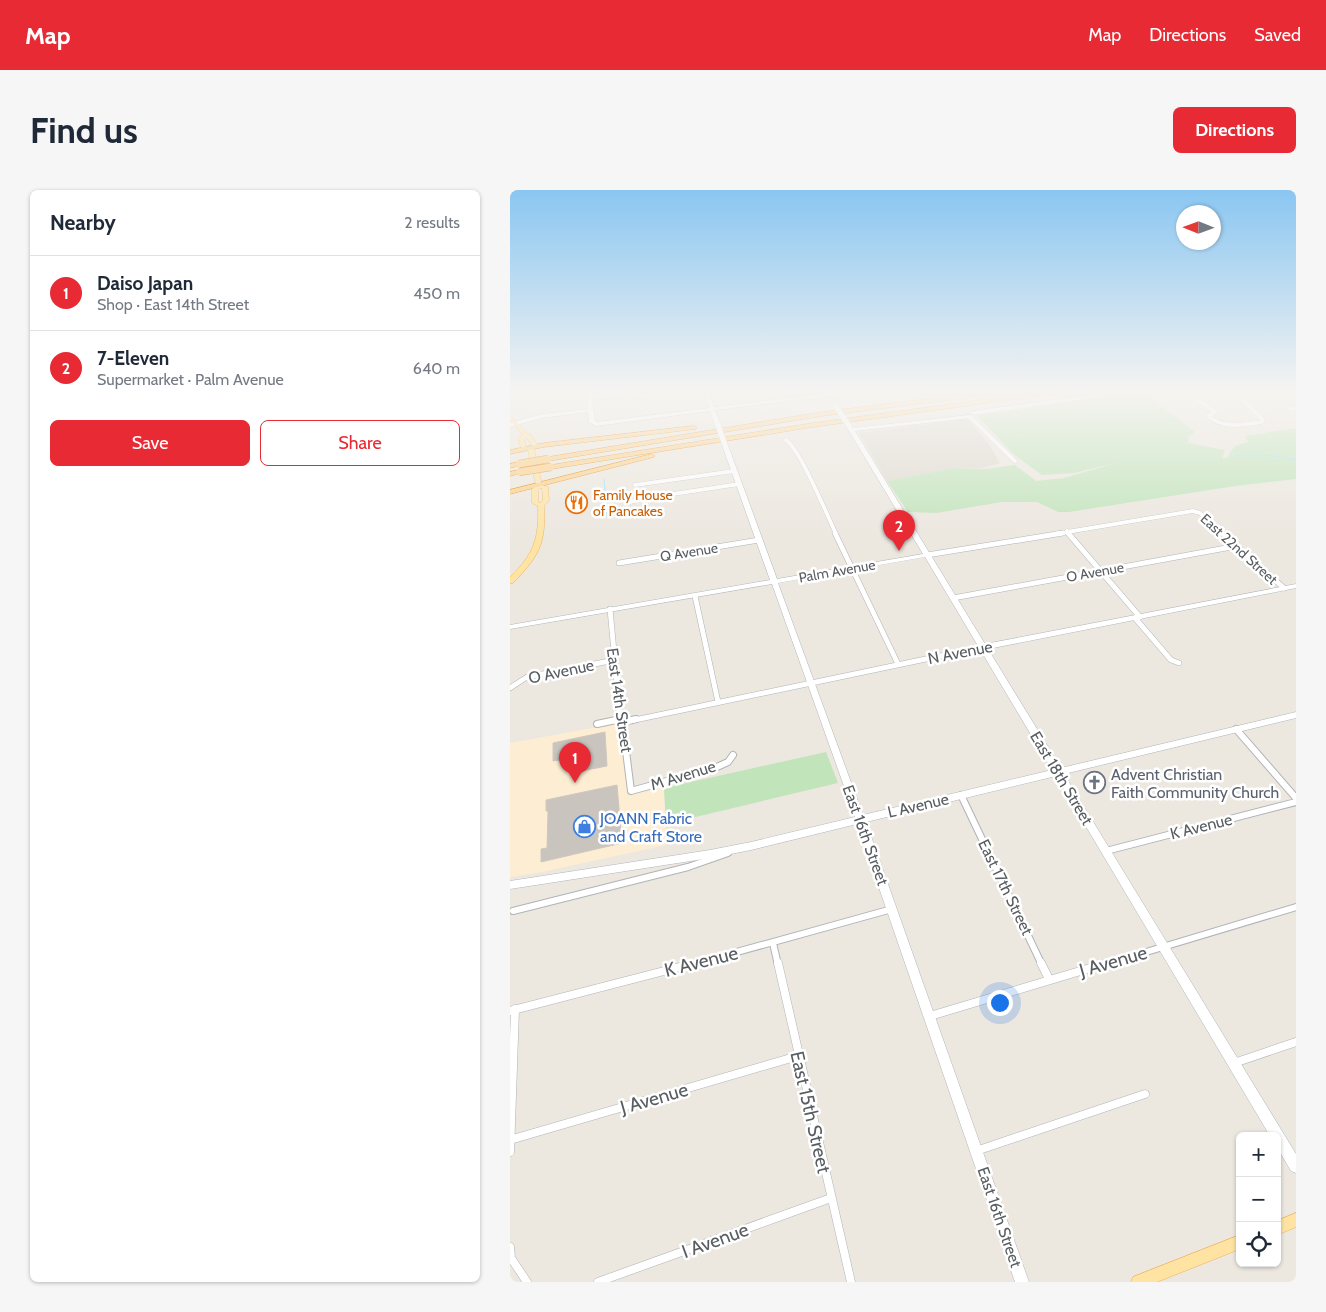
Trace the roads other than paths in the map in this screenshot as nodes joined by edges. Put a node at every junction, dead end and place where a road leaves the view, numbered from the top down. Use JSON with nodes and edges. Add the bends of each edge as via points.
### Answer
{"nodes":[{"id":1,"x":522,"y":441,"type":"edge"},
{"id":2,"x":531,"y":441,"type":"edge"},
{"id":3,"x":580,"y":441,"type":"edge"},
{"id":4,"x":672,"y":441,"type":"edge"},
{"id":5,"x":702,"y":441,"type":"edge"},
{"id":6,"x":724,"y":441,"type":"edge"},
{"id":7,"x":727,"y":441,"type":"edge"},
{"id":8,"x":788,"y":441,"type":"edge"},
{"id":9,"x":859,"y":441,"type":"edge"},
{"id":10,"x":996,"y":441,"type":"edge"},
{"id":11,"x":523,"y":444,"type":"junction"},
{"id":12,"x":532,"y":445,"type":"junction"},
{"id":13,"x":510,"y":451,"type":"edge"},
{"id":14,"x":1016,"y":461,"type":"dead end"},
{"id":15,"x":550,"y":463,"type":"junction"},
{"id":16,"x":510,"y":466,"type":"edge"},
{"id":17,"x":519,"y":468,"type":"junction"},
{"id":18,"x":734,"y":471,"type":"junction"},
{"id":19,"x":510,"y":474,"type":"edge"},
{"id":20,"x":635,"y":484,"type":"dead end"},
{"id":21,"x":739,"y":484,"type":"junction"},
{"id":22,"x":539,"y":486,"type":"junction"},
{"id":23,"x":510,"y":492,"type":"edge"},
{"id":24,"x":535,"y":494,"type":"junction"},
{"id":25,"x":627,"y":503,"type":"dead end"},
{"id":26,"x":541,"y":504,"type":"junction"},
{"id":27,"x":1193,"y":511,"type":"joint"},
{"id":28,"x":1067,"y":531,"type":"junction"},
{"id":29,"x":759,"y":540,"type":"junction"},
{"id":30,"x":1237,"y":546,"type":"junction"},
{"id":31,"x":927,"y":555,"type":"junction"},
{"id":32,"x":619,"y":564,"type":"dead end"},
{"id":33,"x":852,"y":568,"type":"junction"},
{"id":34,"x":1101,"y":571,"type":"junction"},
{"id":35,"x":510,"y":581,"type":"edge"},
{"id":36,"x":775,"y":581,"type":"junction"},
{"id":37,"x":1296,"y":586,"type":"edge"},
{"id":38,"x":1284,"y":588,"type":"junction"},
{"id":39,"x":695,"y":596,"type":"junction"},
{"id":40,"x":953,"y":598,"type":"junction"},
{"id":41,"x":610,"y":609,"type":"junction"},
{"id":42,"x":1138,"y":618,"type":"junction"},
{"id":43,"x":510,"y":627,"type":"edge"},
{"id":44,"x":983,"y":647,"type":"junction"},
{"id":45,"x":615,"y":660,"type":"junction"},
{"id":46,"x":1179,"y":663,"type":"dead end"},
{"id":47,"x":898,"y":664,"type":"junction"},
{"id":48,"x":811,"y":682,"type":"junction"},
{"id":49,"x":510,"y":688,"type":"edge"},
{"id":50,"x":718,"y":702,"type":"junction"},
{"id":51,"x":1296,"y":715,"type":"edge"},
{"id":52,"x":624,"y":721,"type":"junction"},
{"id":53,"x":597,"y":724,"type":"dead end"},
{"id":54,"x":1236,"y":729,"type":"junction"},
{"id":55,"x":733,"y":755,"type":"dead end"},
{"id":56,"x":1058,"y":772,"type":"junction"},
{"id":57,"x":631,"y":791,"type":"joint"},
{"id":58,"x":961,"y":795,"type":"junction"},
{"id":59,"x":1296,"y":800,"type":"edge"},
{"id":60,"x":860,"y":819,"type":"junction"},
{"id":61,"x":751,"y":846,"type":"junction"},
{"id":62,"x":1106,"y":851,"type":"junction"},
{"id":63,"x":510,"y":886,"type":"edge"},
{"id":64,"x":1296,"y":907,"type":"edge"},
{"id":65,"x":892,"y":909,"type":"junction"},
{"id":66,"x":513,"y":911,"type":"dead end"},
{"id":67,"x":772,"y":943,"type":"junction"},
{"id":68,"x":1163,"y":947,"type":"junction"},
{"id":69,"x":1050,"y":979,"type":"junction"},
{"id":70,"x":513,"y":1010,"type":"edge"},
{"id":71,"x":930,"y":1016,"type":"junction"},
{"id":72,"x":1296,"y":1042,"type":"edge"},
{"id":73,"x":798,"y":1056,"type":"junction"},
{"id":74,"x":1234,"y":1063,"type":"junction"},
{"id":75,"x":1145,"y":1094,"type":"dead end"},
{"id":76,"x":510,"y":1140,"type":"edge"},
{"id":77,"x":976,"y":1151,"type":"junction"},
{"id":78,"x":510,"y":1152,"type":"edge"},
{"id":79,"x":1296,"y":1166,"type":"edge"},
{"id":80,"x":831,"y":1198,"type":"junction"},
{"id":81,"x":1296,"y":1220,"type":"edge"},
{"id":82,"x":1281,"y":1226,"type":"edge"},
{"id":83,"x":1236,"y":1244,"type":"edge"},
{"id":84,"x":510,"y":1247,"type":"edge"},
{"id":85,"x":527,"y":1282,"type":"edge"},
{"id":86,"x":598,"y":1282,"type":"edge"},
{"id":87,"x":851,"y":1282,"type":"edge"},
{"id":88,"x":1022,"y":1282,"type":"edge"},
{"id":89,"x":1138,"y":1282,"type":"edge"}],
"edges":[{"from":1,"to":11,"type":"main road"},
{"from":2,"to":12,"type":"main road"},
{"from":3,"to":12,"type":"highway"},
{"from":4,"to":15,"type":"highway"},
{"from":5,"to":15,"type":"highway"},
{"from":6,"to":18,"type":"street","name":"East 16th Street","bridge":true},
{"from":7,"to":22,"type":"highway","via":[[639,459]]},
{"from":8,"to":33,"type":"street","via":[[800,459]]},
{"from":9,"to":31,"type":"street","name":"East 18th Street"},
{"from":10,"to":14,"type":"street"},
{"from":11,"to":12,"type":"main road","via":[[524,448]]},
{"from":11,"to":13,"type":"highway"},
{"from":12,"to":13,"type":"highway"},
{"from":12,"to":22,"type":"main road"},
{"from":15,"to":17,"type":"highway","bridge":true},
{"from":16,"to":17,"type":"highway"},
{"from":17,"to":19,"type":"highway"},
{"from":18,"to":20,"type":"street"},
{"from":18,"to":21,"type":"street","name":"East 16th Street"},
{"from":21,"to":25,"type":"street"},
{"from":21,"to":29,"type":"street","name":"East 16th Street"},
{"from":22,"to":23,"type":"highway"},
{"from":22,"to":24,"type":"main road"},
{"from":22,"to":26,"type":"main road","via":[[545,487],[547,492],[546,501]]},
{"from":23,"to":24,"type":"highway"},
{"from":24,"to":26,"type":"main road","via":[[535,503]]},
{"from":26,"to":35,"type":"main road","via":[[539,546]]},
{"from":27,"to":28,"type":"street","name":"Palm Avenue"},
{"from":27,"to":30,"type":"street","name":"East 22nd Street","via":[[1200,513]]},
{"from":28,"to":31,"type":"street","name":"Palm Avenue"},
{"from":28,"to":34,"type":"street"},
{"from":29,"to":32,"type":"street","name":"Q Avenue"},
{"from":29,"to":36,"type":"street","name":"East 16th Street"},
{"from":30,"to":34,"type":"street","name":"O Avenue"},
{"from":30,"to":38,"type":"street","name":"East 22nd Street"},
{"from":31,"to":33,"type":"street","name":"Palm Avenue"},
{"from":31,"to":40,"type":"street","name":"East 18th Street"},
{"from":33,"to":36,"type":"street","name":"Palm Avenue"},
{"from":33,"to":47,"type":"street"},
{"from":34,"to":40,"type":"street","name":"O Avenue"},
{"from":34,"to":42,"type":"street"},
{"from":36,"to":39,"type":"street","name":"Palm Avenue"},
{"from":36,"to":48,"type":"street","name":"East 16th Street"},
{"from":37,"to":38,"type":"street","name":"N Avenue"},
{"from":38,"to":42,"type":"street","name":"N Avenue"},
{"from":39,"to":41,"type":"street","name":"Palm Avenue"},
{"from":39,"to":50,"type":"street"},
{"from":40,"to":44,"type":"street","name":"East 18th Street"},
{"from":41,"to":43,"type":"street","name":"Palm Avenue"},
{"from":41,"to":45,"type":"street","name":"East 14th Street"},
{"from":42,"to":44,"type":"street","name":"N Avenue"},
{"from":42,"to":46,"type":"street","via":[[1171,660]]},
{"from":44,"to":47,"type":"street","name":"N Avenue"},
{"from":44,"to":56,"type":"street","name":"East 18th Street"},
{"from":45,"to":49,"type":"street","name":"O Avenue","via":[[527,677]]},
{"from":45,"to":52,"type":"street","name":"East 14th Street","via":[[620,716]]},
{"from":47,"to":48,"type":"street","name":"N Avenue"},
{"from":48,"to":50,"type":"street","name":"N Avenue"},
{"from":48,"to":60,"type":"street","name":"East 16th Street"},
{"from":50,"to":52,"type":"street","name":"N Avenue"},
{"from":51,"to":54,"type":"street","name":"L Avenue"},
{"from":52,"to":53,"type":"street","name":"N Avenue"},
{"from":52,"to":57,"type":"street","name":"East 14th Street"},
{"from":54,"to":56,"type":"street","name":"L Avenue"},
{"from":54,"to":59,"type":"street"},
{"from":55,"to":57,"type":"street","name":"M Avenue","via":[[728,762],[717,767]]},
{"from":56,"to":58,"type":"street","name":"L Avenue"},
{"from":56,"to":62,"type":"street","name":"East 18th Street"},
{"from":58,"to":60,"type":"street","name":"L Avenue"},
{"from":58,"to":69,"type":"street","name":"East 17th Street"},
{"from":59,"to":62,"type":"street","name":"K Avenue"},
{"from":60,"to":61,"type":"street","name":"L Avenue"},
{"from":60,"to":65,"type":"street","name":"East 16th Street"},
{"from":61,"to":63,"type":"street"},
{"from":61,"to":66,"type":"street","name":"L Avenue","via":[[688,867]]},
{"from":62,"to":68,"type":"street","name":"East 18th Street"},
{"from":64,"to":68,"type":"street","name":"J Avenue"},
{"from":65,"to":67,"type":"street","name":"K Avenue"},
{"from":65,"to":71,"type":"street","name":"East 16th Street"},
{"from":67,"to":70,"type":"street","name":"K Avenue"},
{"from":67,"to":73,"type":"street","name":"East 15th Street"},
{"from":68,"to":69,"type":"street","name":"J Avenue"},
{"from":68,"to":74,"type":"street","name":"East 18th Street"},
{"from":69,"to":71,"type":"street","name":"J Avenue"},
{"from":70,"to":76,"type":"street"},
{"from":71,"to":77,"type":"street","name":"East 16th Street"},
{"from":72,"to":74,"type":"street"},
{"from":73,"to":76,"type":"street","name":"J Avenue"},
{"from":73,"to":80,"type":"street","name":"East 15th Street"},
{"from":74,"to":79,"type":"street","name":"East 18th Street"},
{"from":75,"to":77,"type":"street"},
{"from":76,"to":78,"type":"street"},
{"from":77,"to":88,"type":"street","name":"East 16th Street"},
{"from":80,"to":86,"type":"street","name":"I Avenue"},
{"from":80,"to":87,"type":"street","name":"East 15th Street"},
{"from":81,"to":82,"type":"main road"},
{"from":83,"to":89,"type":"main road"},
{"from":84,"to":85,"type":"street","via":[[511,1258]]}]}
